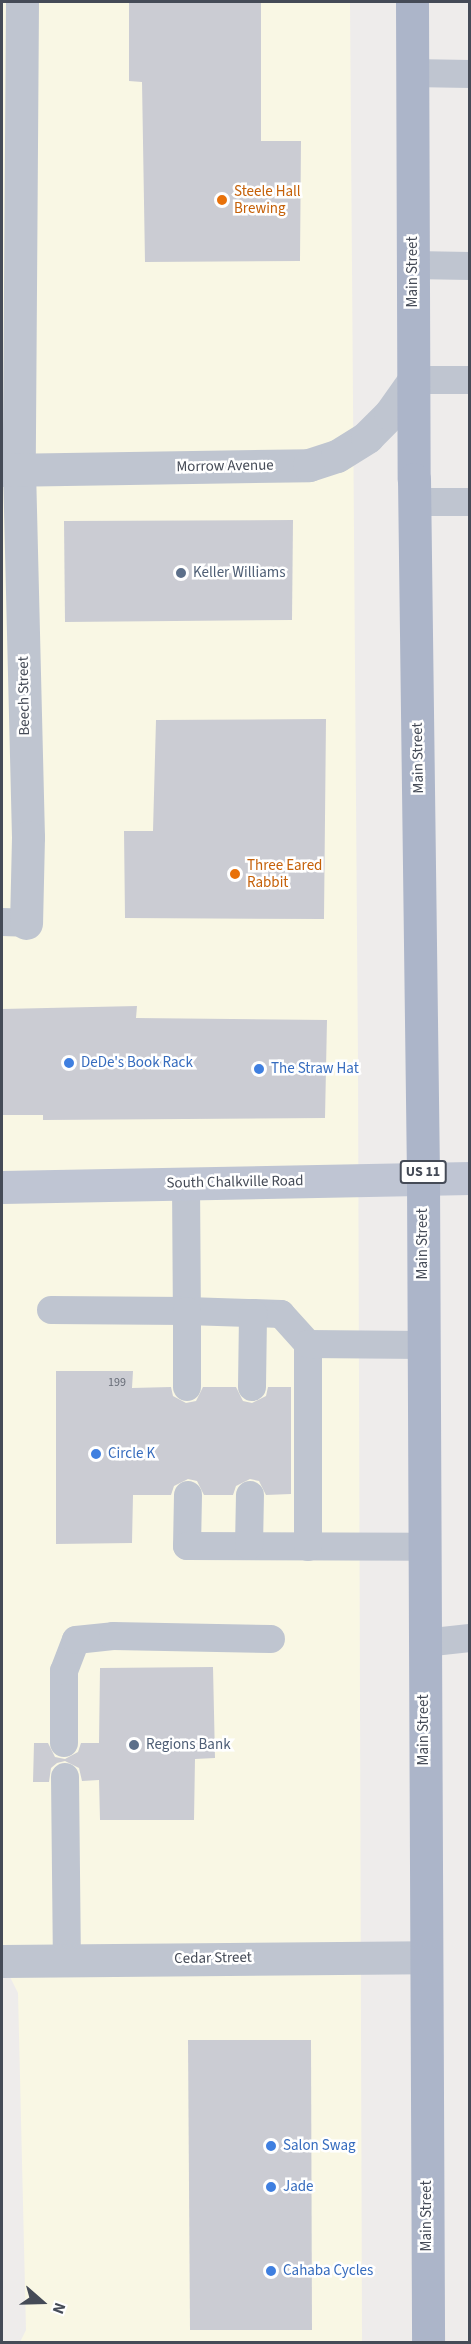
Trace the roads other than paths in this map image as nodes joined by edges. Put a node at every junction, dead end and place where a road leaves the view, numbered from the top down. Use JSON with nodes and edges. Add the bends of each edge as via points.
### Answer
{"nodes":[{"id":1,"x":22,"y":2,"type":"edge"},
{"id":2,"x":412,"y":2,"type":"edge"},
{"id":3,"x":412,"y":73,"type":"junction"},
{"id":4,"x":470,"y":74,"type":"edge"},
{"id":5,"x":413,"y":265,"type":"junction"},
{"id":6,"x":470,"y":266,"type":"edge"},
{"id":7,"x":414,"y":380,"type":"junction"},
{"id":8,"x":470,"y":381,"type":"edge"},
{"id":9,"x":10,"y":470,"type":"edge"},
{"id":10,"x":415,"y":502,"type":"junction"},
{"id":11,"x":470,"y":502,"type":"edge"},
{"id":12,"x":14,"y":922,"type":"edge"},
{"id":13,"x":423,"y":1178,"type":"junction"},
{"id":14,"x":470,"y":1179,"type":"edge"},
{"id":15,"x":186,"y":1183,"type":"junction"},
{"id":16,"x":2,"y":1187,"type":"edge"},
{"id":17,"x":51,"y":1310,"type":"dead end"},
{"id":18,"x":187,"y":1311,"type":"junction"},
{"id":19,"x":253,"y":1313,"type":"junction"},
{"id":20,"x":308,"y":1344,"type":"junction"},
{"id":21,"x":423,"y":1345,"type":"junction"},
{"id":22,"x":187,"y":1387,"type":"dead end"},
{"id":23,"x":252,"y":1388,"type":"dead end"},
{"id":24,"x":188,"y":1495,"type":"dead end"},
{"id":25,"x":250,"y":1495,"type":"dead end"},
{"id":26,"x":249,"y":1546,"type":"junction"},
{"id":27,"x":308,"y":1547,"type":"junction"},
{"id":28,"x":424,"y":1547,"type":"junction"},
{"id":29,"x":470,"y":1638,"type":"edge"},
{"id":30,"x":271,"y":1639,"type":"dead end"},
{"id":31,"x":424,"y":1643,"type":"junction"},
{"id":32,"x":64,"y":1743,"type":"dead end"},
{"id":33,"x":65,"y":1777,"type":"dead end"},
{"id":34,"x":425,"y":1957,"type":"junction"},
{"id":35,"x":67,"y":1960,"type":"junction"},
{"id":36,"x":2,"y":1961,"type":"edge"},
{"id":37,"x":428,"y":2343,"type":"edge"}],
"edges":[{"from":1,"to":9,"type":"street","name":"Beech Street"},
{"from":2,"to":3,"type":"main road","name":"Main Street","number":"US 11"},
{"from":3,"to":4,"type":"lane"},
{"from":3,"to":5,"type":"main road","name":"Main Street","number":"US 11"},
{"from":5,"to":6,"type":"lane"},
{"from":5,"to":7,"type":"main road","name":"Main Street","number":"US 11"},
{"from":7,"to":8,"type":"lane"},
{"from":7,"to":9,"type":"street","name":"Morrow Avenue","via":[[390,414],[367,437],[337,456],[309,465]]},
{"from":7,"to":10,"type":"main road","name":"Main Street","number":"US 11"},
{"from":9,"to":12,"type":"street","name":"Beech Street","via":[[27,825]]},
{"from":10,"to":11,"type":"lane"},
{"from":10,"to":13,"type":"main road","name":"Main Street","number":"US 11"},
{"from":13,"to":14,"type":"main road","name":"South Chalkville Road"},
{"from":13,"to":15,"type":"main road","name":"South Chalkville Road"},
{"from":13,"to":21,"type":"main road","name":"Main Street","number":"US 11"},
{"from":15,"to":16,"type":"main road","name":"South Chalkville Road"},
{"from":15,"to":18,"type":"lane"},
{"from":17,"to":18,"type":"lane"},
{"from":18,"to":19,"type":"lane"},
{"from":18,"to":22,"type":"lane"},
{"from":19,"to":20,"type":"lane","via":[[281,1314]]},
{"from":19,"to":23,"type":"lane"},
{"from":20,"to":21,"type":"lane"},
{"from":20,"to":27,"type":"lane"},
{"from":21,"to":28,"type":"main road","name":"Main Street","number":"US 11"},
{"from":24,"to":26,"type":"lane","via":[[187,1546]]},
{"from":25,"to":26,"type":"lane"},
{"from":26,"to":27,"type":"lane"},
{"from":27,"to":28,"type":"lane"},
{"from":28,"to":31,"type":"main road","name":"Main Street","number":"US 11"},
{"from":29,"to":31,"type":"lane"},
{"from":30,"to":32,"type":"lane","via":[[113,1636],[76,1640],[64,1671]]},
{"from":31,"to":34,"type":"main road","name":"Main Street","number":"US 11"},
{"from":33,"to":35,"type":"lane"},
{"from":34,"to":35,"type":"street","name":"Cedar Street"},
{"from":34,"to":37,"type":"main road","name":"Main Street","number":"US 11"},
{"from":35,"to":36,"type":"street","name":"Cedar Street"}]}
